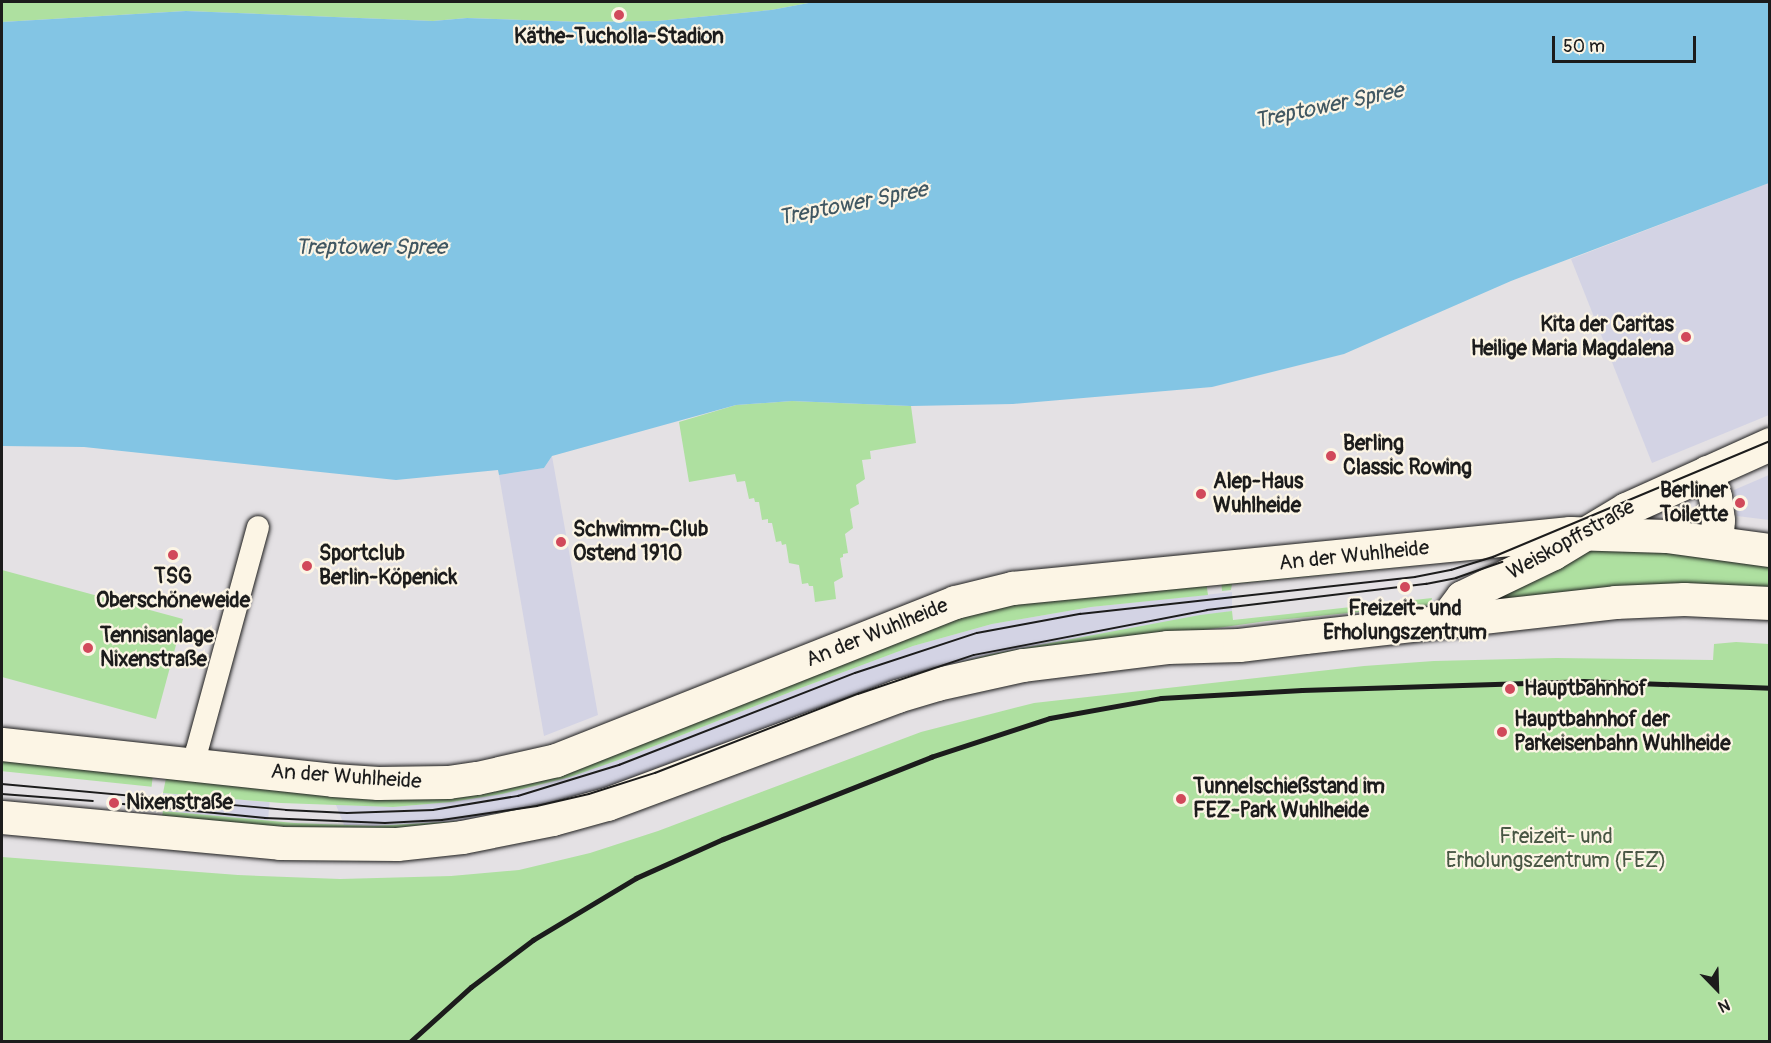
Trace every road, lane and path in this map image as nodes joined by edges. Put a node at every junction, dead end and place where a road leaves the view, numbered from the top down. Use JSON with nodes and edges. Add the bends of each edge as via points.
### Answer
{"nodes":[{"id":1,"x":1770,"y":444,"type":"edge"},
{"id":2,"x":1707,"y":472,"type":"junction"},
{"id":3,"x":258,"y":527,"type":"dead end"},
{"id":4,"x":1586,"y":533,"type":"junction"},
{"id":5,"x":1716,"y":543,"type":"junction"},
{"id":6,"x":1770,"y":550,"type":"edge"},
{"id":7,"x":1770,"y":603,"type":"edge"},
{"id":8,"x":1444,"y":621,"type":"junction"},
{"id":9,"x":2,"y":744,"type":"edge"},
{"id":10,"x":195,"y":765,"type":"junction"},
{"id":11,"x":2,"y":817,"type":"edge"}],
"edges":[{"from":1,"to":2,"type":"main road","name":"Weiskopffstraße"},
{"from":2,"to":4,"type":"main road","name":"Weiskopffstraße","via":[[1626,508]]},
{"from":2,"to":5,"type":"main road","via":[[1715,496]]},
{"from":3,"to":10,"type":"street"},
{"from":4,"to":5,"type":"main road","name":"An der Wuhlheide","via":[[1656,535]]},
{"from":4,"to":8,"type":"main road","name":"Weiskopffstraße","via":[[1462,597]]},
{"from":4,"to":10,"type":"main road","name":"An der Wuhlheide","via":[[1012,588],[972,597],[565,757],[477,778],[378,783]]},
{"from":5,"to":6,"type":"main road","name":"An der Wuhlheide"},
{"from":7,"to":8,"type":"main road","via":[[1684,599],[1615,602]]},
{"from":8,"to":11,"type":"main road","via":[[1239,645],[1167,647],[1068,658],[978,674],[863,707],[607,804],[462,837],[397,844],[280,843]]},
{"from":9,"to":10,"type":"main road","name":"An der Wuhlheide"}]}
